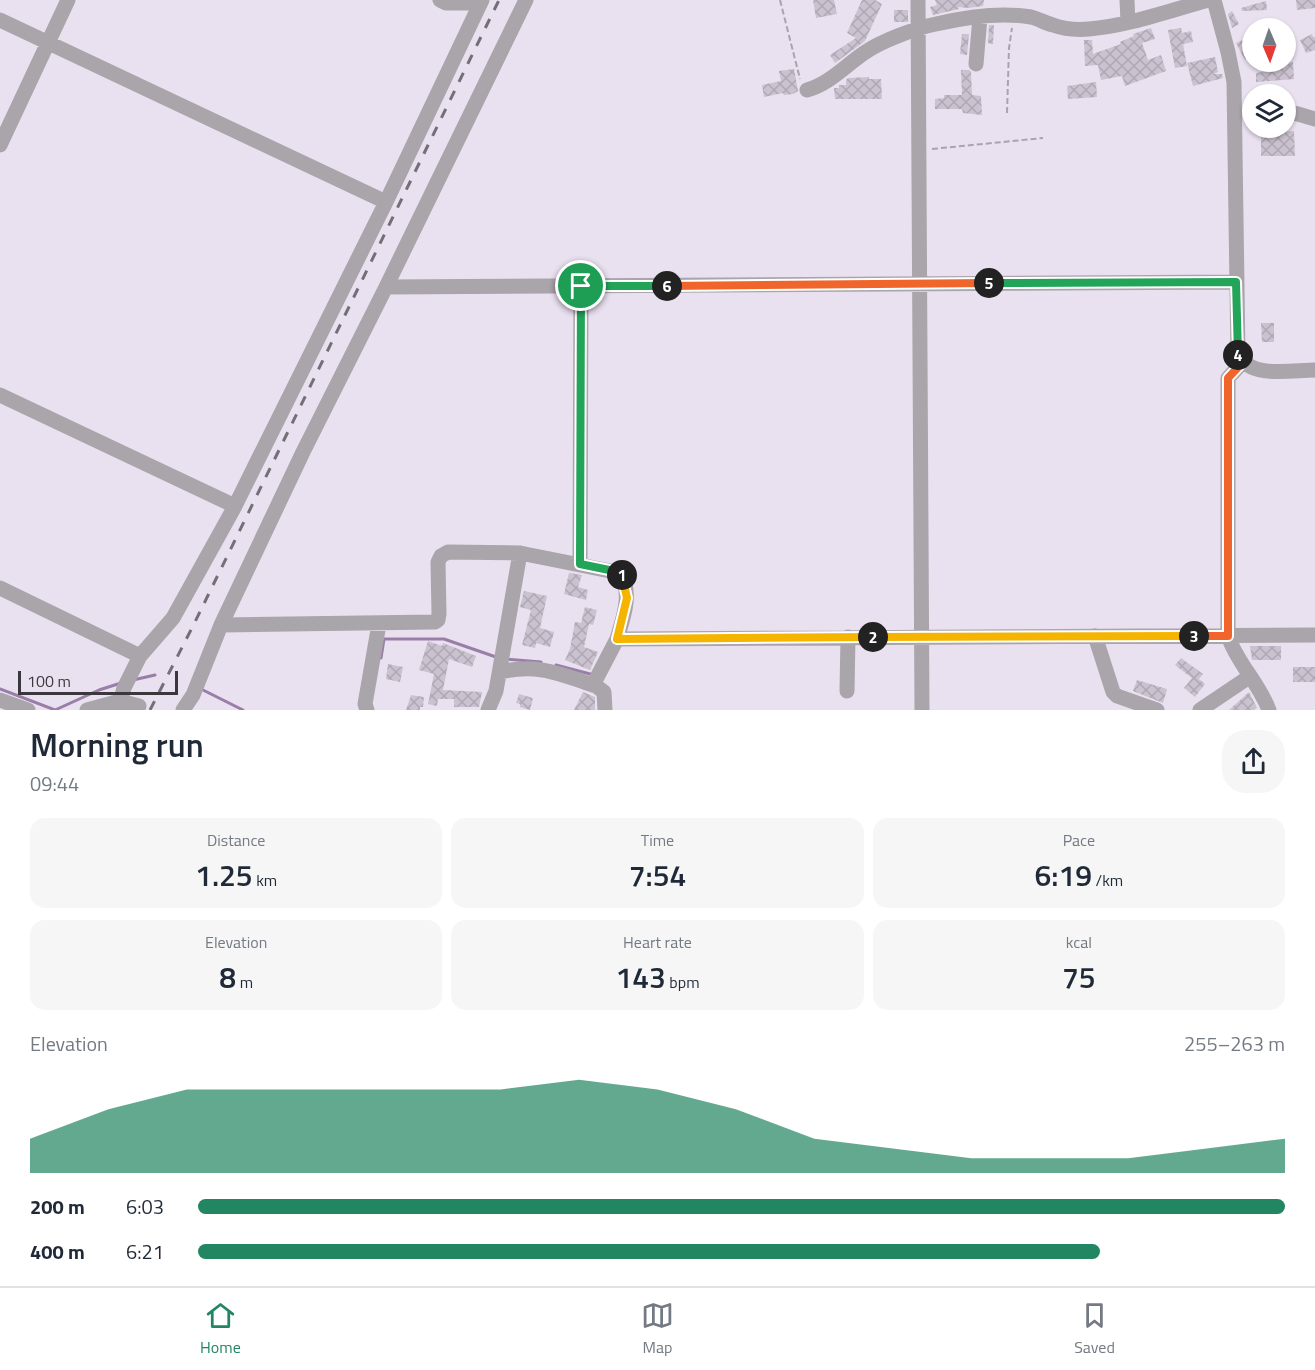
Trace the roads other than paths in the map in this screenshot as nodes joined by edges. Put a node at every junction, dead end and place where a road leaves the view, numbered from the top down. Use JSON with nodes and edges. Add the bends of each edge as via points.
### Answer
{"nodes":[{"id":1,"x":68,"y":0,"type":"edge"},
{"id":2,"x":440,"y":0,"type":"edge"},
{"id":3,"x":525,"y":0,"type":"edge"},
{"id":4,"x":918,"y":0,"type":"edge"},
{"id":5,"x":1126,"y":0,"type":"edge"},
{"id":6,"x":1209,"y":0,"type":"edge"},
{"id":7,"x":1214,"y":0,"type":"edge"},
{"id":8,"x":481,"y":2,"type":"edge"},
{"id":9,"x":980,"y":17,"type":"junction"},
{"id":10,"x":0,"y":20,"type":"edge"},
{"id":11,"x":1128,"y":22,"type":"junction"},
{"id":12,"x":919,"y":28,"type":"junction"},
{"id":13,"x":48,"y":44,"type":"junction"},
{"id":14,"x":976,"y":64,"type":"dead end"},
{"id":15,"x":807,"y":90,"type":"road end"},
{"id":16,"x":1296,"y":114,"type":"edge"},
{"id":17,"x":1315,"y":119,"type":"edge"},
{"id":18,"x":0,"y":145,"type":"edge"},
{"id":19,"x":386,"y":202,"type":"junction"},
{"id":20,"x":1236,"y":282,"type":"junction"},
{"id":21,"x":920,"y":283,"type":"junction"},
{"id":22,"x":581,"y":286,"type":"junction"},
{"id":23,"x":386,"y":287,"type":"junction"},
{"id":24,"x":1242,"y":363,"type":"junction"},
{"id":25,"x":1315,"y":370,"type":"edge"},
{"id":26,"x":0,"y":395,"type":"edge"},
{"id":27,"x":235,"y":507,"type":"junction"},
{"id":28,"x":520,"y":553,"type":"junction"},
{"id":29,"x":580,"y":564,"type":"junction"},
{"id":30,"x":0,"y":588,"type":"edge"},
{"id":31,"x":379,"y":624,"type":"junction"},
{"id":32,"x":221,"y":625,"type":"junction"},
{"id":33,"x":1315,"y":635,"type":"edge"},
{"id":34,"x":922,"y":636,"type":"junction"},
{"id":35,"x":1095,"y":636,"type":"junction"},
{"id":36,"x":1228,"y":636,"type":"junction"},
{"id":37,"x":848,"y":637,"type":"junction"},
{"id":38,"x":617,"y":639,"type":"junction"},
{"id":39,"x":140,"y":656,"type":"junction"},
{"id":40,"x":501,"y":663,"type":"junction"},
{"id":41,"x":1249,"y":677,"type":"junction"},
{"id":42,"x":593,"y":685,"type":"junction"},
{"id":43,"x":847,"y":691,"type":"dead end"},
{"id":44,"x":124,"y":693,"type":"edge"},
{"id":45,"x":0,"y":700,"type":"edge"},
{"id":46,"x":140,"y":706,"type":"dead end"},
{"id":47,"x":365,"y":708,"type":"edge"},
{"id":48,"x":28,"y":710,"type":"edge"},
{"id":49,"x":87,"y":710,"type":"edge"},
{"id":50,"x":183,"y":710,"type":"edge"},
{"id":51,"x":488,"y":710,"type":"edge"},
{"id":52,"x":605,"y":710,"type":"edge"},
{"id":53,"x":922,"y":710,"type":"edge"},
{"id":54,"x":1157,"y":710,"type":"edge"},
{"id":55,"x":1200,"y":710,"type":"edge"},
{"id":56,"x":1269,"y":710,"type":"edge"}],
"edges":[{"from":1,"to":13,"type":"street"},
{"from":2,"to":8,"type":"street"},
{"from":3,"to":23,"type":"street"},
{"from":4,"to":12,"type":"street"},
{"from":5,"to":11,"type":"street"},
{"from":6,"to":11,"type":"street"},
{"from":7,"to":20,"type":"street","via":[[1234,82]]},
{"from":8,"to":19,"type":"street"},
{"from":9,"to":11,"type":"street","via":[[1034,18],[1069,29]]},
{"from":9,"to":12,"type":"street"},
{"from":9,"to":14,"type":"street"},
{"from":10,"to":13,"type":"street"},
{"from":12,"to":15,"type":"street","via":[[866,51],[828,80]]},
{"from":12,"to":21,"type":"street"},
{"from":13,"to":18,"type":"street"},
{"from":13,"to":19,"type":"street"},
{"from":16,"to":17,"type":"street"},
{"from":19,"to":27,"type":"street"},
{"from":20,"to":21,"type":"street"},
{"from":20,"to":24,"type":"street","via":[[1237,345]]},
{"from":21,"to":22,"type":"street"},
{"from":21,"to":34,"type":"street"},
{"from":22,"to":23,"type":"street"},
{"from":22,"to":29,"type":"street"},
{"from":23,"to":32,"type":"street"},
{"from":24,"to":25,"type":"street","via":[[1270,371]]},
{"from":24,"to":36,"type":"street","via":[[1228,378]]},
{"from":26,"to":27,"type":"street"},
{"from":27,"to":39,"type":"street","via":[[173,618]]},
{"from":28,"to":29,"type":"street"},
{"from":28,"to":31,"type":"street","via":[[448,552],[438,562],[438,620]]},
{"from":28,"to":40,"type":"street"},
{"from":29,"to":38,"type":"street","via":[[623,577],[627,598]]},
{"from":30,"to":39,"type":"street"},
{"from":31,"to":32,"type":"street"},
{"from":31,"to":47,"type":"street"},
{"from":32,"to":50,"type":"street","via":[[193,695]]},
{"from":33,"to":36,"type":"street"},
{"from":34,"to":35,"type":"street"},
{"from":34,"to":37,"type":"street"},
{"from":34,"to":53,"type":"street"},
{"from":35,"to":36,"type":"street"},
{"from":35,"to":54,"type":"street","via":[[1113,692]]},
{"from":36,"to":41,"type":"street"},
{"from":37,"to":38,"type":"street"},
{"from":37,"to":43,"type":"street"},
{"from":38,"to":42,"type":"street"},
{"from":39,"to":44,"type":"street"},
{"from":40,"to":42,"type":"street","via":[[514,669],[538,668]]},
{"from":40,"to":51,"type":"street"},
{"from":41,"to":55,"type":"street"},
{"from":41,"to":56,"type":"street"},
{"from":42,"to":52,"type":"street","via":[[604,692]]},
{"from":44,"to":46,"type":"street"},
{"from":44,"to":49,"type":"street"},
{"from":45,"to":48,"type":"street"}]}
